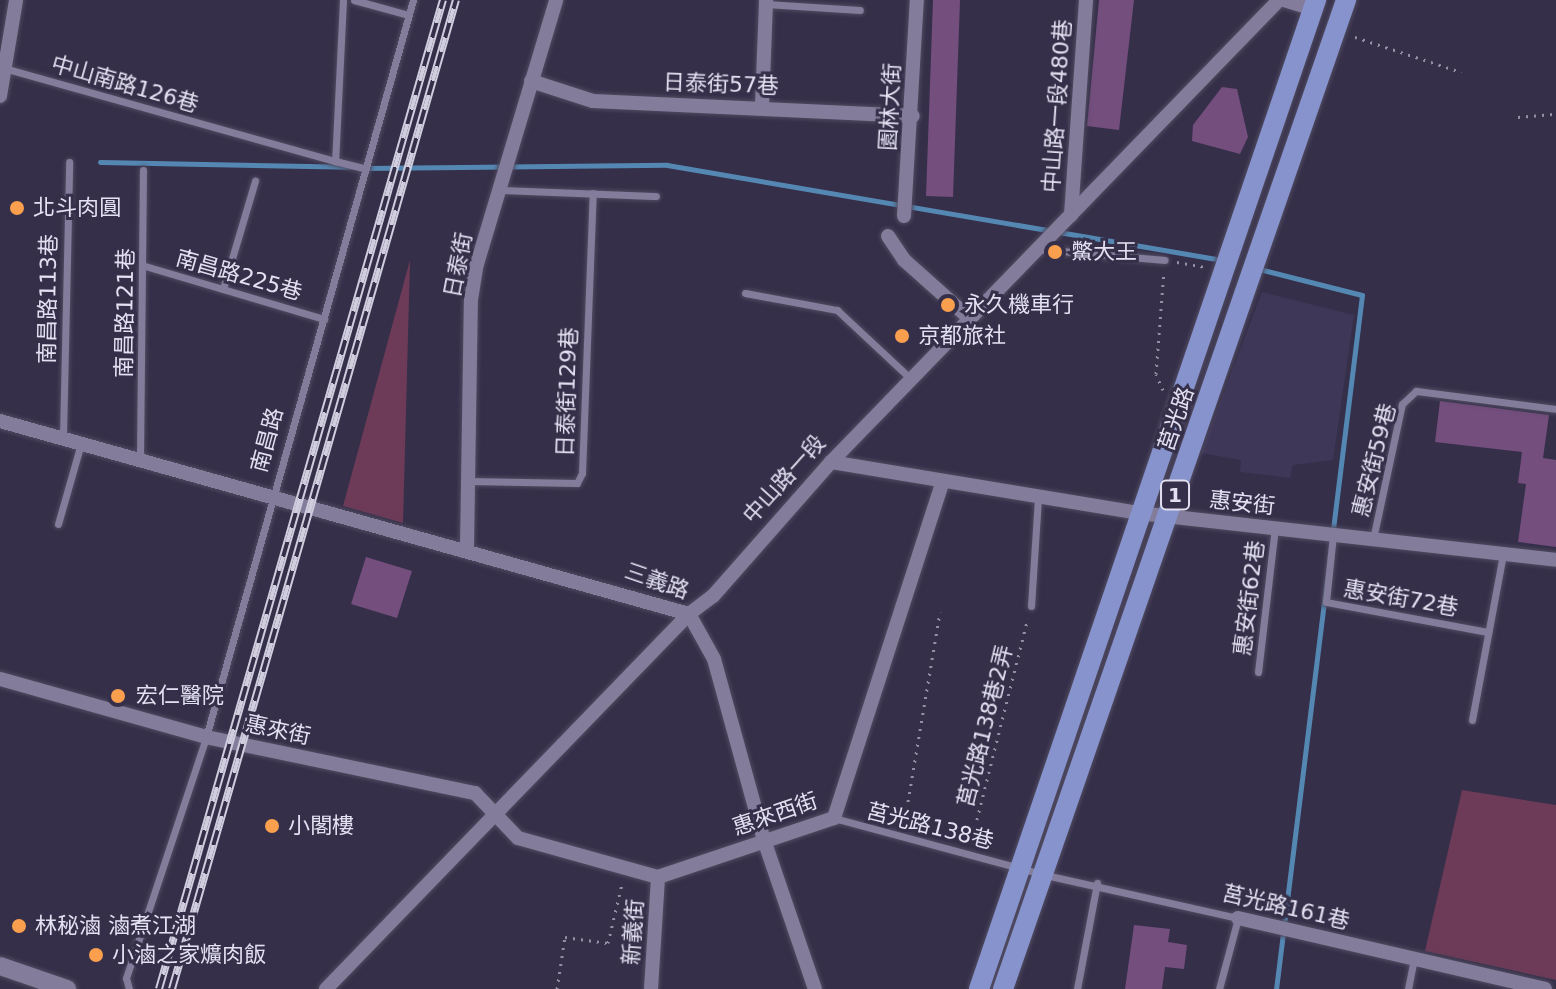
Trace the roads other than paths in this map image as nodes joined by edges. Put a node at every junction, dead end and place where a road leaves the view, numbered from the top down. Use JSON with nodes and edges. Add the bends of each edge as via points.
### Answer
{"nodes":[{"id":1,"x":16,"y":0,"type":"edge"},
{"id":2,"x":343,"y":0,"type":"edge"},
{"id":3,"x":354,"y":0,"type":"edge"},
{"id":4,"x":413,"y":0,"type":"edge"},
{"id":5,"x":556,"y":0,"type":"edge"},
{"id":6,"x":917,"y":0,"type":"edge"},
{"id":7,"x":1086,"y":0,"type":"edge"},
{"id":8,"x":1282,"y":0,"type":"edge"},
{"id":9,"x":1346,"y":0,"type":"edge"},
{"id":10,"x":766,"y":2,"type":"edge"},
{"id":11,"x":1314,"y":4,"type":"edge"},
{"id":12,"x":860,"y":10,"type":"dead end"},
{"id":13,"x":409,"y":15,"type":"junction"},
{"id":14,"x":4,"y":68,"type":"junction"},
{"id":15,"x":531,"y":81,"type":"junction"},
{"id":16,"x":0,"y":96,"type":"edge"},
{"id":17,"x":762,"y":106,"type":"junction"},
{"id":18,"x":913,"y":116,"type":"junction"},
{"id":19,"x":335,"y":161,"type":"junction"},
{"id":20,"x":69,"y":162,"type":"dead end"},
{"id":21,"x":366,"y":169,"type":"junction"},
{"id":22,"x":143,"y":170,"type":"dead end"},
{"id":23,"x":255,"y":181,"type":"dead end"},
{"id":24,"x":499,"y":190,"type":"junction"},
{"id":25,"x":593,"y":193,"type":"junction"},
{"id":26,"x":656,"y":196,"type":"dead end"},
{"id":27,"x":1071,"y":215,"type":"junction"},
{"id":28,"x":904,"y":216,"type":"dead end"},
{"id":29,"x":888,"y":236,"type":"dead end"},
{"id":30,"x":1038,"y":248,"type":"junction"},
{"id":31,"x":1165,"y":260,"type":"road end"},
{"id":32,"x":145,"y":266,"type":"junction"},
{"id":33,"x":223,"y":289,"type":"junction"},
{"id":34,"x":745,"y":293,"type":"dead end"},
{"id":35,"x":969,"y":318,"type":"junction"},
{"id":36,"x":324,"y":319,"type":"junction"},
{"id":37,"x":911,"y":379,"type":"junction"},
{"id":38,"x":1556,"y":409,"type":"edge"},
{"id":39,"x":0,"y":421,"type":"edge"},
{"id":40,"x":63,"y":436,"type":"junction"},
{"id":41,"x":81,"y":441,"type":"junction"},
{"id":42,"x":140,"y":457,"type":"junction"},
{"id":43,"x":831,"y":462,"type":"junction"},
{"id":44,"x":469,"y":481,"type":"junction"},
{"id":45,"x":942,"y":484,"type":"junction"},
{"id":46,"x":275,"y":494,"type":"junction"},
{"id":47,"x":1038,"y":498,"type":"junction"},
{"id":48,"x":1139,"y":513,"type":"junction"},
{"id":49,"x":1167,"y":517,"type":"junction"},
{"id":50,"x":58,"y":524,"type":"dead end"},
{"id":51,"x":1275,"y":528,"type":"junction"},
{"id":52,"x":1333,"y":535,"type":"junction"},
{"id":53,"x":1373,"y":539,"type":"junction"},
{"id":54,"x":467,"y":548,"type":"junction"},
{"id":55,"x":1503,"y":554,"type":"junction"},
{"id":56,"x":1556,"y":560,"type":"edge"},
{"id":57,"x":1031,"y":606,"type":"road end"},
{"id":58,"x":689,"y":614,"type":"junction"},
{"id":59,"x":1488,"y":632,"type":"junction"},
{"id":60,"x":1258,"y":672,"type":"dead end"},
{"id":61,"x":0,"y":679,"type":"edge"},
{"id":62,"x":1472,"y":720,"type":"dead end"},
{"id":63,"x":206,"y":737,"type":"junction"},
{"id":64,"x":495,"y":815,"type":"junction"},
{"id":65,"x":834,"y":818,"type":"junction"},
{"id":66,"x":764,"y":840,"type":"junction"},
{"id":67,"x":1017,"y":868,"type":"junction"},
{"id":68,"x":1041,"y":874,"type":"junction"},
{"id":69,"x":658,"y":877,"type":"junction"},
{"id":70,"x":1097,"y":883,"type":"junction"},
{"id":71,"x":1238,"y":918,"type":"junction"},
{"id":72,"x":1414,"y":959,"type":"junction"},
{"id":73,"x":0,"y":966,"type":"edge"},
{"id":74,"x":67,"y":989,"type":"edge"},
{"id":75,"x":129,"y":989,"type":"edge"},
{"id":76,"x":326,"y":989,"type":"edge"},
{"id":77,"x":651,"y":989,"type":"edge"},
{"id":78,"x":815,"y":989,"type":"edge"},
{"id":79,"x":979,"y":989,"type":"edge"},
{"id":80,"x":1003,"y":989,"type":"edge"},
{"id":81,"x":1077,"y":989,"type":"edge"},
{"id":82,"x":1219,"y":989,"type":"edge"},
{"id":83,"x":1408,"y":989,"type":"edge"},
{"id":84,"x":1545,"y":989,"type":"edge"}],
"edges":[{"from":1,"to":14,"type":"street"},
{"from":2,"to":19,"type":"lane"},
{"from":3,"to":13,"type":"lane"},
{"from":4,"to":13,"type":"lane","name":"南昌路"},
{"from":5,"to":15,"type":"street","name":"日泰街"},
{"from":6,"to":18,"type":"street","name":"園林大街"},
{"from":7,"to":27,"type":"street","name":"中山路一段480巷"},
{"from":8,"to":11,"type":"street"},
{"from":8,"to":27,"type":"street","name":"中山路一段"},
{"from":9,"to":49,"type":"main road","name":"莒光路","number":"1"},
{"from":10,"to":12,"type":"lane"},
{"from":10,"to":17,"type":"street"},
{"from":11,"to":48,"type":"main road","name":"莒光路","number":"1"},
{"from":13,"to":21,"type":"lane","name":"南昌路"},
{"from":14,"to":16,"type":"street"},
{"from":14,"to":19,"type":"lane","name":"中山南路126巷"},
{"from":15,"to":17,"type":"street","name":"日泰街57巷","via":[[593,101]]},
{"from":15,"to":24,"type":"street","name":"日泰街"},
{"from":17,"to":18,"type":"street","name":"日泰街57巷"},
{"from":18,"to":28,"type":"street","name":"園林大街"},
{"from":19,"to":21,"type":"lane","name":"中山南路126巷"},
{"from":20,"to":40,"type":"lane","name":"南昌路113巷"},
{"from":21,"to":36,"type":"lane","name":"南昌路"},
{"from":22,"to":32,"type":"lane","name":"南昌路121巷"},
{"from":23,"to":33,"type":"lane"},
{"from":24,"to":25,"type":"lane"},
{"from":24,"to":44,"type":"street","name":"日泰街","via":[[471,300]]},
{"from":25,"to":26,"type":"lane"},
{"from":25,"to":44,"type":"lane","name":"日泰街129巷","via":[[582,473],[577,483]]},
{"from":27,"to":30,"type":"street","name":"中山路一段"},
{"from":29,"to":35,"type":"street","via":[[904,260]]},
{"from":30,"to":31,"type":"lane"},
{"from":30,"to":35,"type":"street","name":"中山路一段"},
{"from":32,"to":33,"type":"lane","name":"南昌路225巷"},
{"from":32,"to":42,"type":"lane","name":"南昌路121巷"},
{"from":33,"to":36,"type":"lane","name":"南昌路225巷"},
{"from":34,"to":37,"type":"lane","via":[[837,310]]},
{"from":35,"to":37,"type":"street","name":"中山路一段"},
{"from":36,"to":46,"type":"lane","name":"南昌路"},
{"from":37,"to":43,"type":"street","name":"中山路一段"},
{"from":38,"to":53,"type":"lane","name":"惠安街59巷","via":[[1416,391],[1402,404]]},
{"from":39,"to":40,"type":"street","name":"南昌路"},
{"from":40,"to":41,"type":"street","name":"南昌路"},
{"from":41,"to":42,"type":"street","name":"南昌路"},
{"from":41,"to":50,"type":"lane"},
{"from":42,"to":46,"type":"street","name":"南昌路"},
{"from":43,"to":45,"type":"street","name":"惠安街"},
{"from":43,"to":58,"type":"street","name":"中山路一段","via":[[713,596]]},
{"from":44,"to":54,"type":"street","name":"日泰街"},
{"from":45,"to":47,"type":"street","name":"惠安街"},
{"from":45,"to":65,"type":"street","name":"惠來西街"},
{"from":46,"to":54,"type":"street","name":"三義路"},
{"from":46,"to":63,"type":"lane"},
{"from":47,"to":48,"type":"street","name":"惠安街"},
{"from":47,"to":57,"type":"lane"},
{"from":48,"to":49,"type":"street","name":"惠安街"},
{"from":48,"to":67,"type":"main road","name":"莒光路","number":"1"},
{"from":49,"to":51,"type":"street","name":"惠安街"},
{"from":49,"to":68,"type":"main road","name":"莒光路","number":"1"},
{"from":51,"to":52,"type":"street","name":"惠安街"},
{"from":51,"to":60,"type":"lane","name":"惠安街62巷"},
{"from":52,"to":53,"type":"street","name":"惠安街"},
{"from":52,"to":59,"type":"lane","name":"惠安街72巷","via":[[1326,602]]},
{"from":53,"to":55,"type":"street","name":"惠安街"},
{"from":54,"to":58,"type":"street","name":"三義路"},
{"from":55,"to":56,"type":"street","name":"惠安街"},
{"from":55,"to":59,"type":"lane"},
{"from":58,"to":64,"type":"street","name":"中山路一段"},
{"from":58,"to":66,"type":"street","name":"三義路","via":[[714,659]]},
{"from":59,"to":62,"type":"lane"},
{"from":61,"to":63,"type":"street","name":"惠來街"},
{"from":63,"to":64,"type":"street","name":"惠來街","via":[[475,793]]},
{"from":63,"to":75,"type":"lane","via":[[126,978]]},
{"from":64,"to":69,"type":"street","via":[[518,838]]},
{"from":64,"to":76,"type":"street","name":"中山路一段"},
{"from":65,"to":66,"type":"street","name":"惠來西街"},
{"from":65,"to":67,"type":"lane","name":"莒光路138巷"},
{"from":66,"to":69,"type":"street","name":"惠來西街"},
{"from":66,"to":78,"type":"street","name":"三義路"},
{"from":67,"to":68,"type":"lane","name":"莒光路161巷"},
{"from":67,"to":79,"type":"main road","name":"莒光路","number":"1"},
{"from":68,"to":70,"type":"lane","name":"莒光路161巷"},
{"from":68,"to":80,"type":"main road","name":"莒光路","number":"1"},
{"from":69,"to":77,"type":"street","name":"新義街"},
{"from":70,"to":71,"type":"lane","name":"莒光路161巷"},
{"from":70,"to":81,"type":"lane"},
{"from":71,"to":72,"type":"street","name":"莒光路161巷"},
{"from":71,"to":82,"type":"lane"},
{"from":72,"to":83,"type":"lane"},
{"from":72,"to":84,"type":"street","name":"莒光路161巷"},
{"from":73,"to":74,"type":"street"}]}
